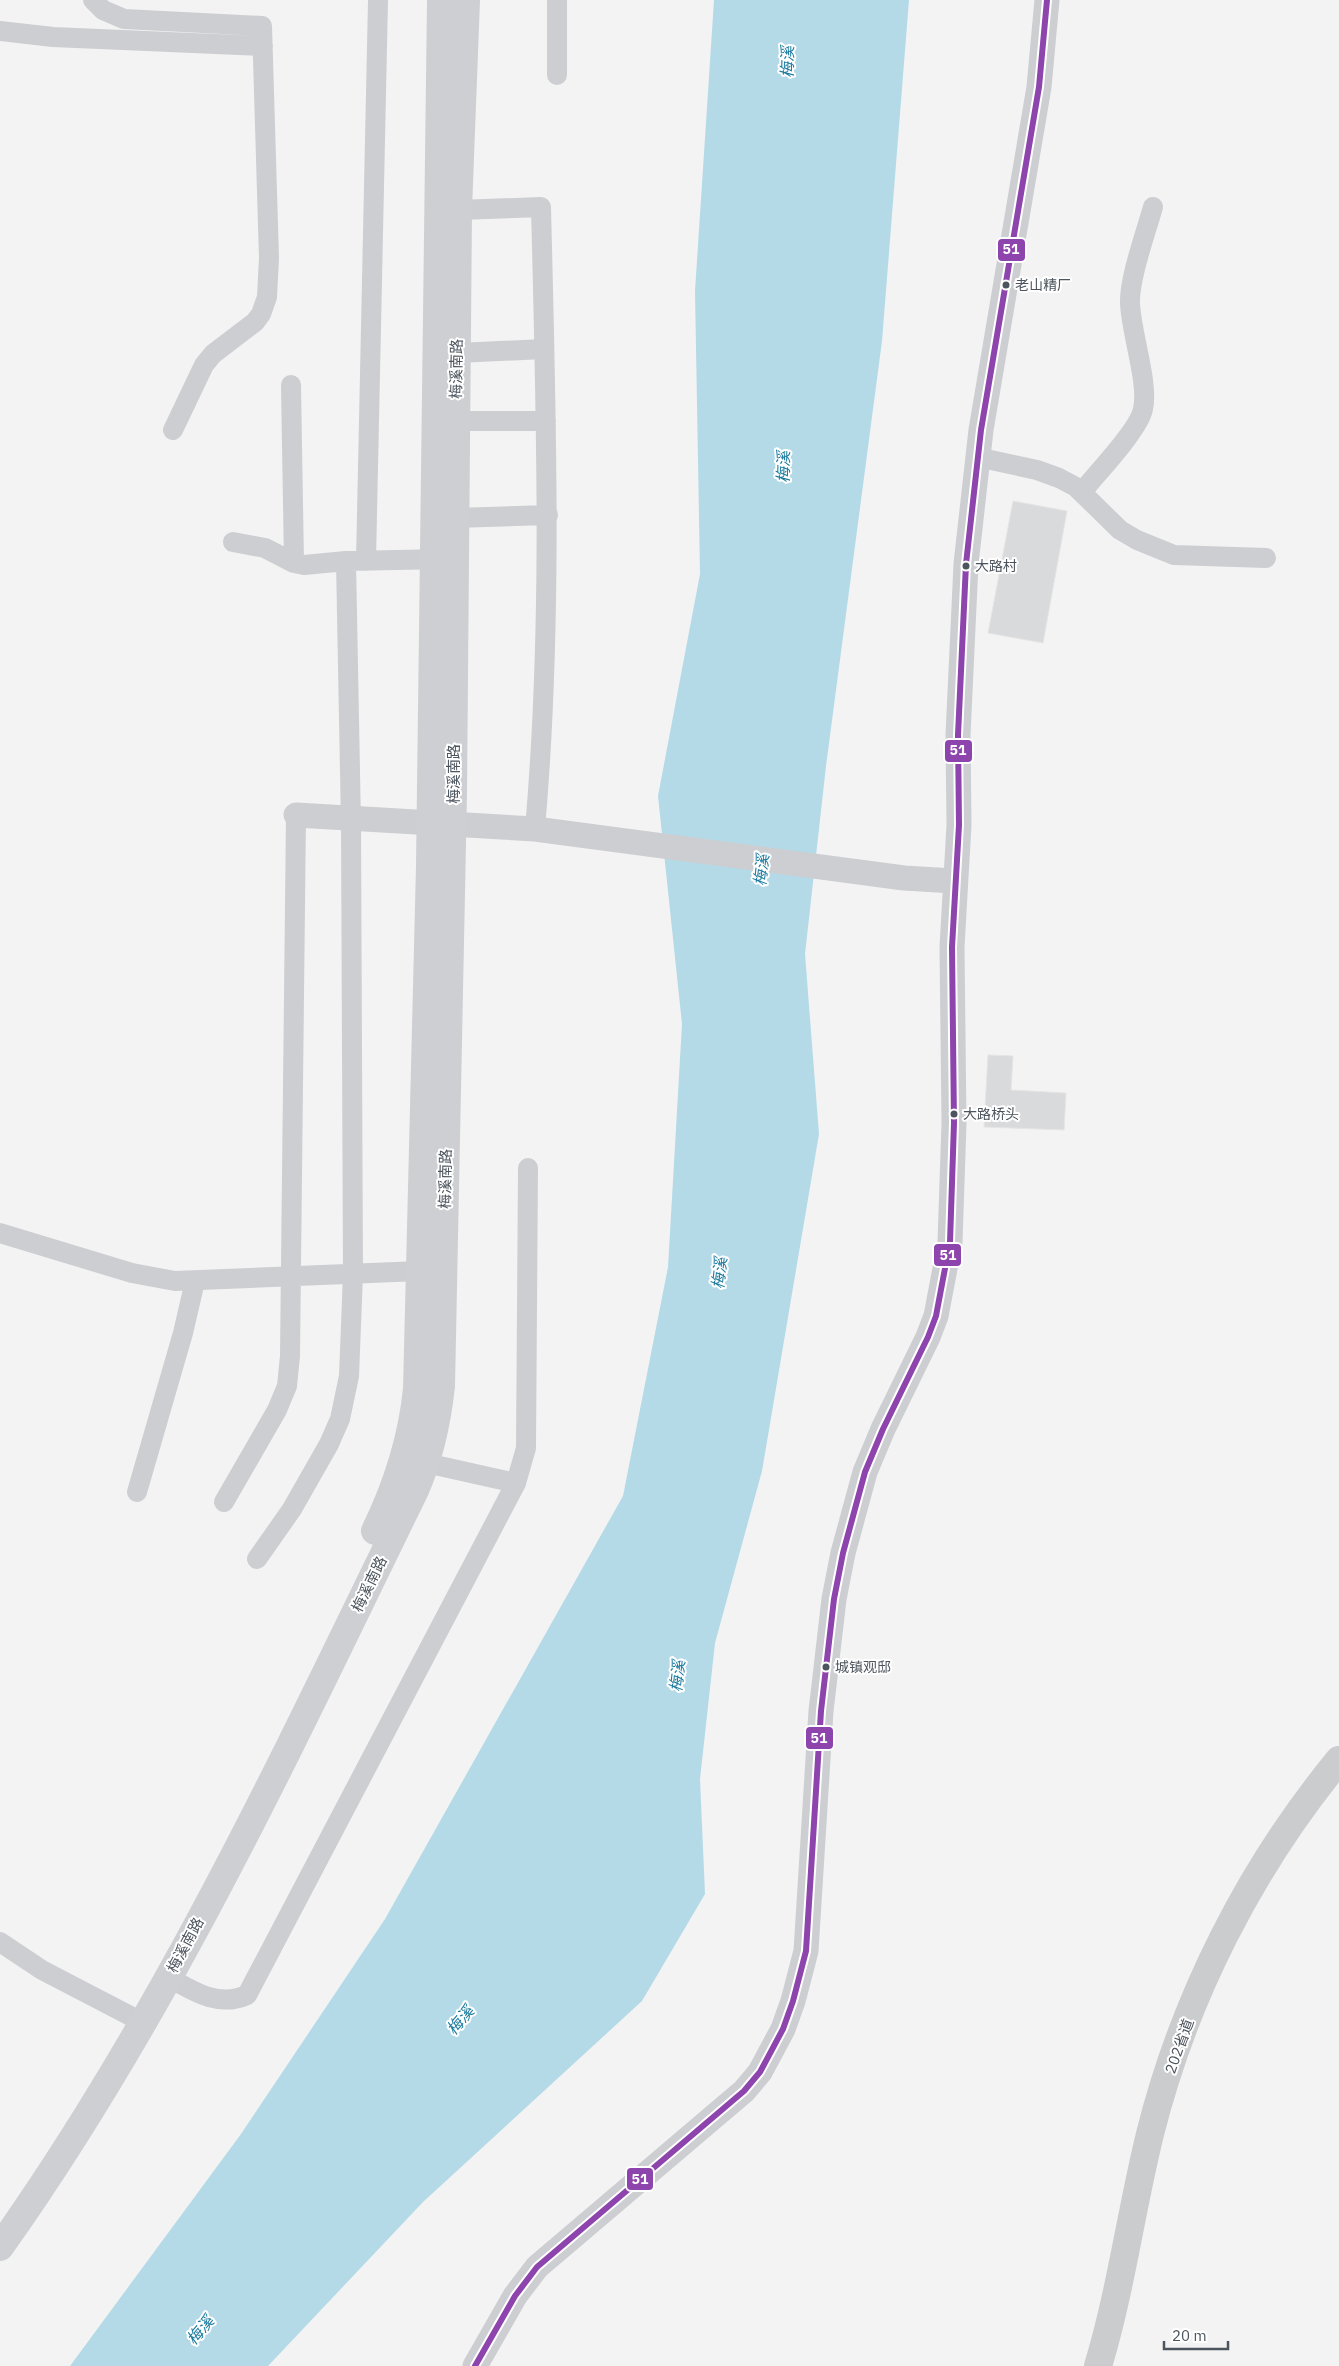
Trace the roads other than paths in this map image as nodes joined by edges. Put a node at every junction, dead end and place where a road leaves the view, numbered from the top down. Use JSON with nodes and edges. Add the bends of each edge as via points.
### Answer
{"nodes":[{"id":1,"x":93,"y":0,"type":"edge"},
{"id":2,"x":378,"y":0,"type":"edge"},
{"id":3,"x":441,"y":0,"type":"edge"},
{"id":4,"x":466,"y":0,"type":"edge"},
{"id":5,"x":557,"y":0,"type":"edge"},
{"id":6,"x":1047,"y":0,"type":"edge"},
{"id":7,"x":0,"y":31,"type":"edge"},
{"id":8,"x":263,"y":46,"type":"junction"},
{"id":9,"x":556,"y":75,"type":"dead end"},
{"id":10,"x":1153,"y":207,"type":"dead end"},
{"id":11,"x":458,"y":210,"type":"junction"},
{"id":12,"x":544,"y":349,"type":"junction"},
{"id":13,"x":457,"y":353,"type":"junction"},
{"id":14,"x":292,"y":385,"type":"dead end"},
{"id":15,"x":546,"y":420,"type":"junction"},
{"id":16,"x":456,"y":421,"type":"junction"},
{"id":17,"x":173,"y":430,"type":"dead end"},
{"id":18,"x":977,"y":457,"type":"junction"},
{"id":19,"x":1082,"y":492,"type":"junction"},
{"id":20,"x":548,"y":515,"type":"junction"},
{"id":21,"x":455,"y":518,"type":"junction"},
{"id":22,"x":233,"y":542,"type":"dead end"},
{"id":23,"x":1266,"y":558,"type":"dead end"},
{"id":24,"x":444,"y":559,"type":"junction"},
{"id":25,"x":346,"y":561,"type":"junction"},
{"id":26,"x":366,"y":561,"type":"junction"},
{"id":27,"x":294,"y":563,"type":"junction"},
{"id":28,"x":296,"y":815,"type":"joint"},
{"id":29,"x":351,"y":818,"type":"junction"},
{"id":30,"x":442,"y":823,"type":"junction"},
{"id":31,"x":535,"y":830,"type":"junction"},
{"id":32,"x":954,"y":881,"type":"junction"},
{"id":33,"x":528,"y":1168,"type":"dead end"},
{"id":34,"x":0,"y":1234,"type":"edge"},
{"id":35,"x":420,"y":1271,"type":"junction"},
{"id":36,"x":353,"y":1274,"type":"junction"},
{"id":37,"x":290,"y":1276,"type":"junction"},
{"id":38,"x":195,"y":1281,"type":"junction"},
{"id":39,"x":426,"y":1463,"type":"junction"},
{"id":40,"x":516,"y":1483,"type":"junction"},
{"id":41,"x":137,"y":1492,"type":"dead end"},
{"id":42,"x":224,"y":1502,"type":"dead end"},
{"id":43,"x":257,"y":1559,"type":"dead end"},
{"id":44,"x":1339,"y":1760,"type":"edge"},
{"id":45,"x":0,"y":1942,"type":"edge"},
{"id":46,"x":168,"y":1977,"type":"junction"},
{"id":47,"x":137,"y":2020,"type":"junction"},
{"id":48,"x":0,"y":2222,"type":"edge"},
{"id":49,"x":0,"y":2247,"type":"edge"},
{"id":50,"x":475,"y":2366,"type":"edge"},
{"id":51,"x":1098,"y":2366,"type":"edge"}],
"edges":[{"from":1,"to":8,"type":"street","via":[[103,10],[124,19],[262,26]]},
{"from":2,"to":26,"type":"street"},
{"from":3,"to":24,"type":"main road","name":"梅溪南路"},
{"from":4,"to":11,"type":"main road","name":"梅溪南路"},
{"from":5,"to":9,"type":"street"},
{"from":6,"to":18,"type":"street","via":[[1039,87]]},
{"from":7,"to":8,"type":"street","via":[[53,37]]},
{"from":8,"to":17,"type":"street","via":[[267,297],[261,314],[254,322],[204,365]]},
{"from":10,"to":19,"type":"street","via":[[1130,302],[1143,410],[1136,424]]},
{"from":11,"to":12,"type":"street","via":[[541,206]]},
{"from":11,"to":13,"type":"main road","name":"梅溪南路"},
{"from":12,"to":13,"type":"street"},
{"from":12,"to":15,"type":"street"},
{"from":13,"to":16,"type":"main road","name":"梅溪南路"},
{"from":14,"to":27,"type":"street"},
{"from":15,"to":16,"type":"street"},
{"from":15,"to":20,"type":"street"},
{"from":16,"to":21,"type":"main road","name":"梅溪南路"},
{"from":18,"to":19,"type":"street","via":[[1037,470]]},
{"from":18,"to":32,"type":"street","via":[[961,645]]},
{"from":19,"to":23,"type":"street","via":[[1120,530],[1174,555]]},
{"from":20,"to":21,"type":"street"},
{"from":20,"to":31,"type":"street","via":[[543,728]]},
{"from":21,"to":24,"type":"main road","name":"梅溪南路"},
{"from":22,"to":27,"type":"street","via":[[265,548]]},
{"from":24,"to":26,"type":"street"},
{"from":24,"to":30,"type":"main road","name":"梅溪南路"},
{"from":25,"to":26,"type":"street"},
{"from":25,"to":27,"type":"street"},
{"from":25,"to":29,"type":"street"},
{"from":28,"to":29,"type":"street"},
{"from":28,"to":37,"type":"street"},
{"from":29,"to":30,"type":"street"},
{"from":29,"to":36,"type":"street"},
{"from":30,"to":31,"type":"street"},
{"from":30,"to":35,"type":"main road","name":"梅溪南路"},
{"from":30,"to":39,"type":"main road","name":"梅溪南路","via":[[441,1386],[434,1436]]},
{"from":31,"to":32,"type":"street","via":[[904,878]]},
{"from":32,"to":50,"type":"street","via":[[954,1123],[952,1219],[946,1269],[928,1337],[865,1472],[843,1553],[821,1711],[806,1951],[794,2001],[772,2050],[744,2090],[537,2267],[510,2305]]},
{"from":33,"to":40,"type":"street","via":[[526,1448]]},
{"from":34,"to":38,"type":"street","via":[[132,1273]]},
{"from":35,"to":36,"type":"street"},
{"from":35,"to":47,"type":"main road","name":"梅溪南路","via":[[414,1423],[391,1494]]},
{"from":36,"to":37,"type":"street"},
{"from":36,"to":43,"type":"street","via":[[349,1376],[340,1419],[310,1479]]},
{"from":37,"to":38,"type":"street"},
{"from":37,"to":42,"type":"street","via":[[287,1386],[277,1410]]},
{"from":38,"to":41,"type":"street"},
{"from":39,"to":40,"type":"street"},
{"from":39,"to":46,"type":"main road","name":"梅溪南路","via":[[260,1806]]},
{"from":40,"to":46,"type":"street","via":[[247,1995],[237,2000],[214,1999]]},
{"from":44,"to":51,"type":"main road","name":"202省道","via":[[1278,1841],[1255,1878],[1200,1988],[1150,2134]]},
{"from":45,"to":47,"type":"street","via":[[42,1970]]},
{"from":46,"to":47,"type":"main road","name":"梅溪南路"},
{"from":47,"to":48,"type":"main road","name":"梅溪南路","via":[[58,2142]]},
{"from":47,"to":49,"type":"main road","name":"梅溪南路","via":[[42,2189]]}]}
